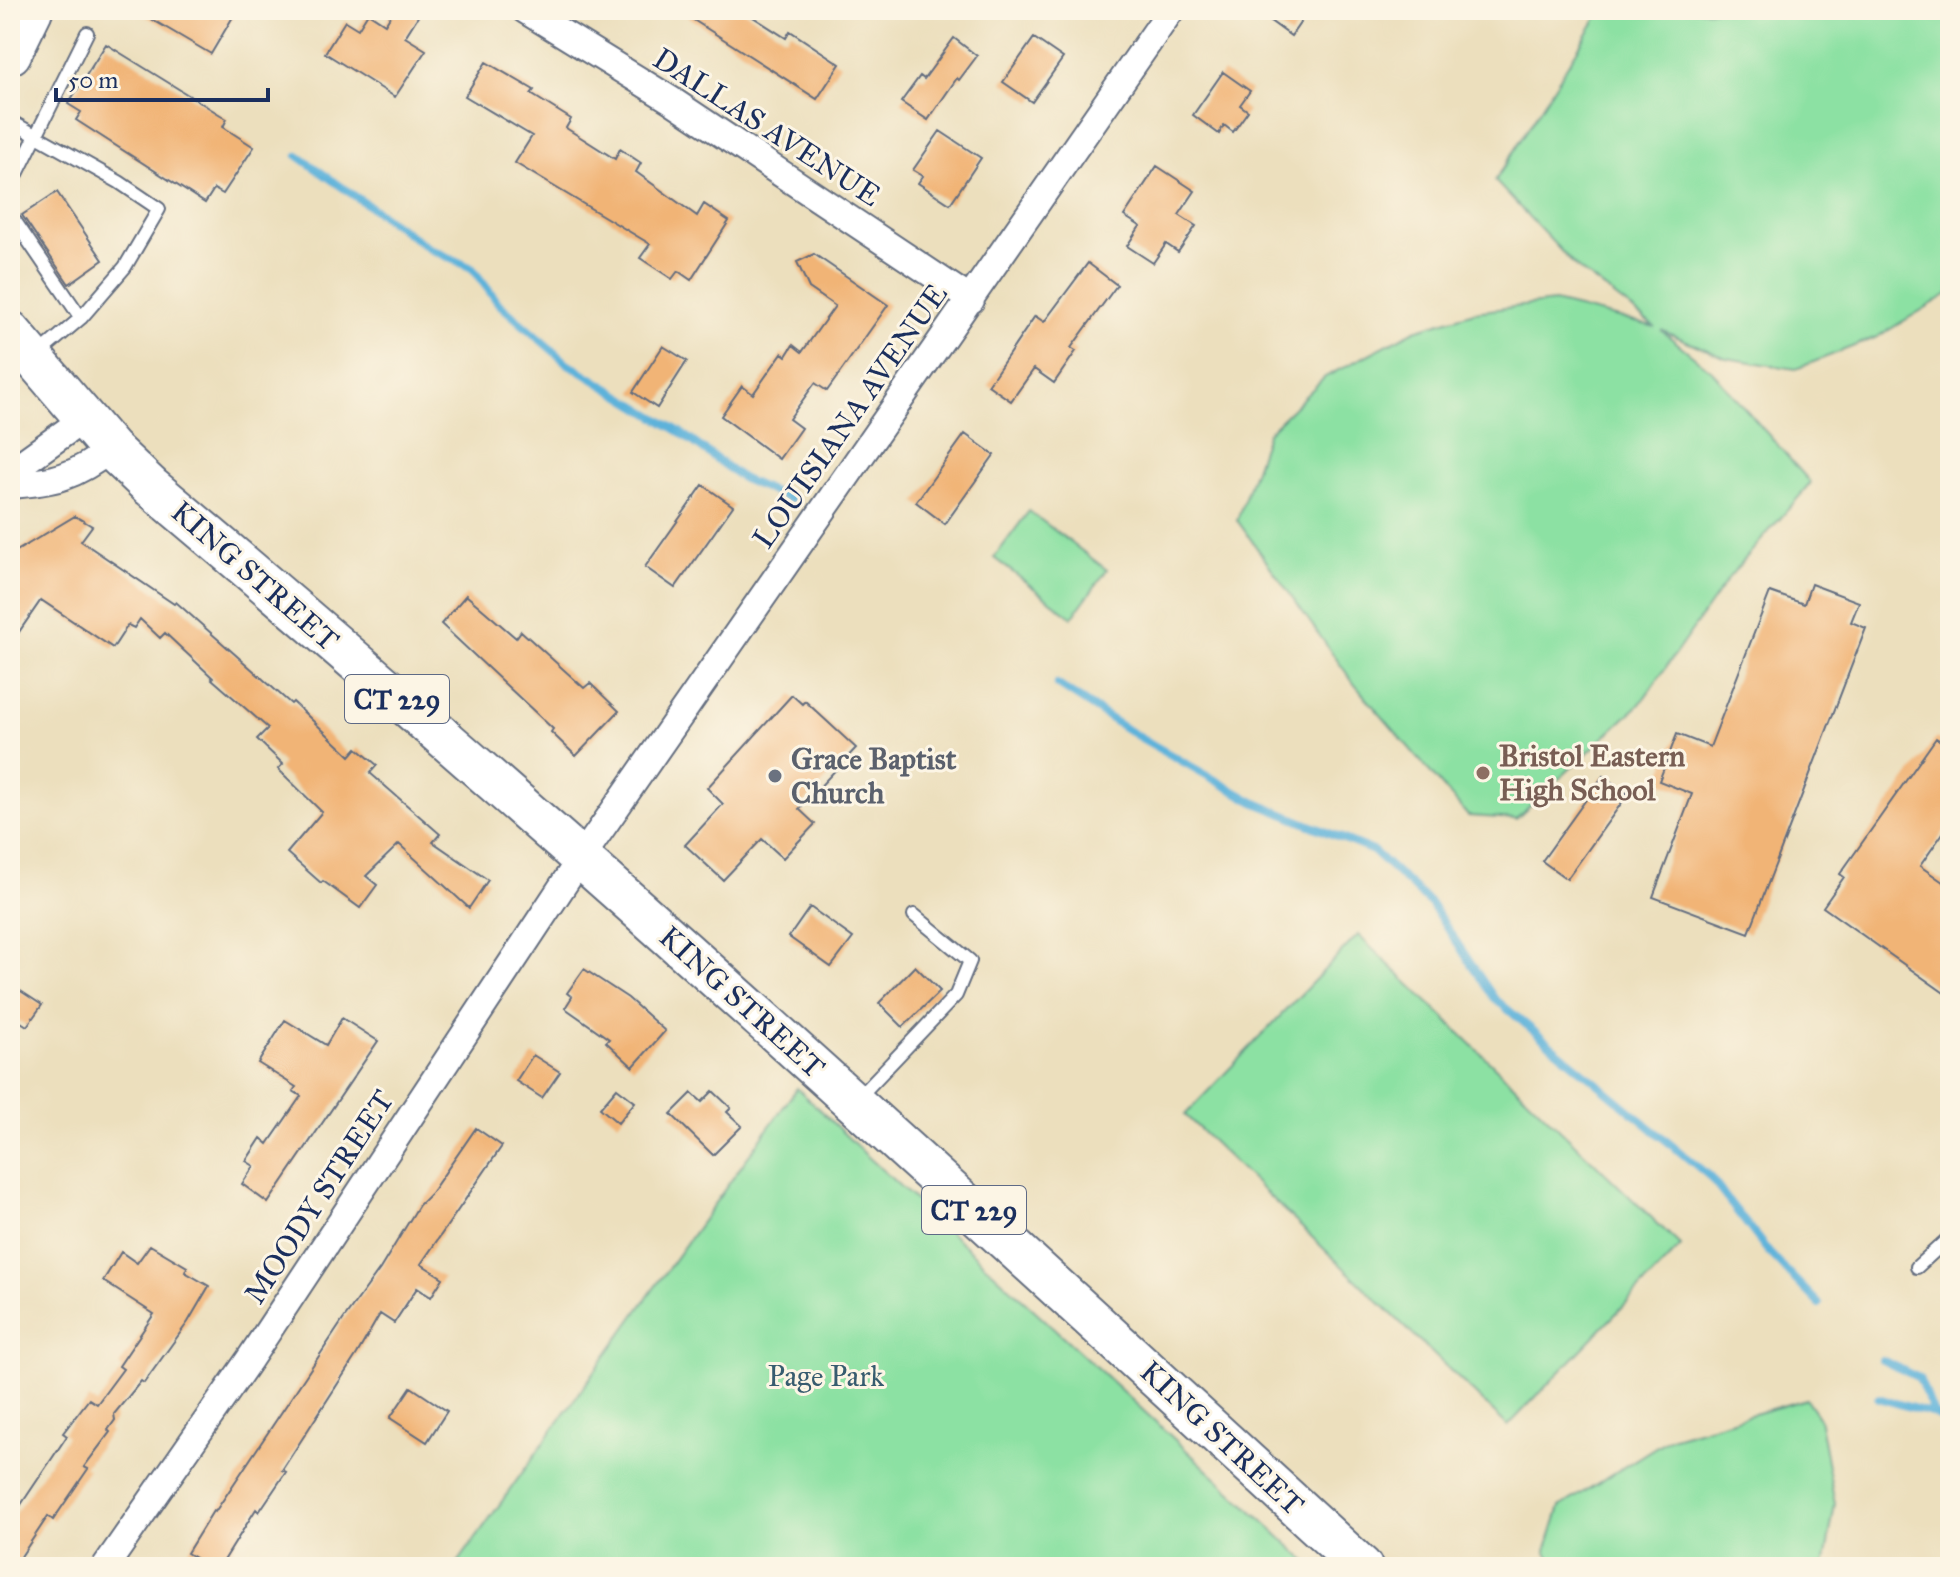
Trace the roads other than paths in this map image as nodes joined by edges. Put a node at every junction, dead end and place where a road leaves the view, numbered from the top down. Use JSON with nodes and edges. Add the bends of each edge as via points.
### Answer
{"nodes":[{"id":1,"x":31,"y":10,"type":"edge"},
{"id":2,"x":525,"y":10,"type":"edge"},
{"id":3,"x":1171,"y":10,"type":"edge"},
{"id":4,"x":87,"y":33,"type":"dead end"},
{"id":5,"x":11,"y":48,"type":"edge"},
{"id":6,"x":10,"y":121,"type":"edge"},
{"id":7,"x":38,"y":136,"type":"junction"},
{"id":8,"x":10,"y":197,"type":"edge"},
{"id":9,"x":10,"y":214,"type":"edge"},
{"id":10,"x":971,"y":300,"type":"junction"},
{"id":11,"x":81,"y":318,"type":"junction"},
{"id":12,"x":22,"y":344,"type":"edge"},
{"id":13,"x":85,"y":418,"type":"junction"},
{"id":14,"x":111,"y":449,"type":"junction"},
{"id":15,"x":10,"y":472,"type":"edge"},
{"id":16,"x":10,"y":485,"type":"edge"},
{"id":17,"x":581,"y":858,"type":"junction"},
{"id":18,"x":914,"y":915,"type":"dead end"},
{"id":19,"x":854,"y":1102,"type":"junction"},
{"id":20,"x":1950,"y":1237,"type":"edge"},
{"id":21,"x":1917,"y":1267,"type":"dead end"},
{"id":22,"x":105,"y":1567,"type":"edge"},
{"id":23,"x":1362,"y":1567,"type":"edge"}],
"edges":[{"from":1,"to":5,"type":"highway"},
{"from":2,"to":10,"type":"street","name":"DALLAS AVENUE","via":[[671,100]]},
{"from":3,"to":10,"type":"street","name":"LOUISIANA AVENUE"},
{"from":4,"to":7,"type":"lane"},
{"from":6,"to":7,"type":"lane"},
{"from":7,"to":8,"type":"lane"},
{"from":7,"to":11,"type":"lane","via":[[159,209],[125,267]]},
{"from":9,"to":11,"type":"lane"},
{"from":10,"to":17,"type":"street","name":"LOUISIANA AVENUE"},
{"from":11,"to":12,"type":"lane"},
{"from":12,"to":13,"type":"main road","name":"KING STREET","number":"CT 229"},
{"from":13,"to":14,"type":"main road","name":"KING STREET","number":"CT 229"},
{"from":13,"to":15,"type":"street"},
{"from":14,"to":16,"type":"street","via":[[73,474]]},
{"from":14,"to":17,"type":"main road","name":"KING STREET","number":"CT 229"},
{"from":17,"to":19,"type":"main road","name":"KING STREET","number":"CT 229"},
{"from":17,"to":22,"type":"street","name":"MOODY STREET","via":[[266,1336]]},
{"from":18,"to":19,"type":"lane","via":[[970,961],[956,995]]},
{"from":19,"to":23,"type":"main road","name":"KING STREET","number":"CT 229"},
{"from":20,"to":21,"type":"lane"}]}
